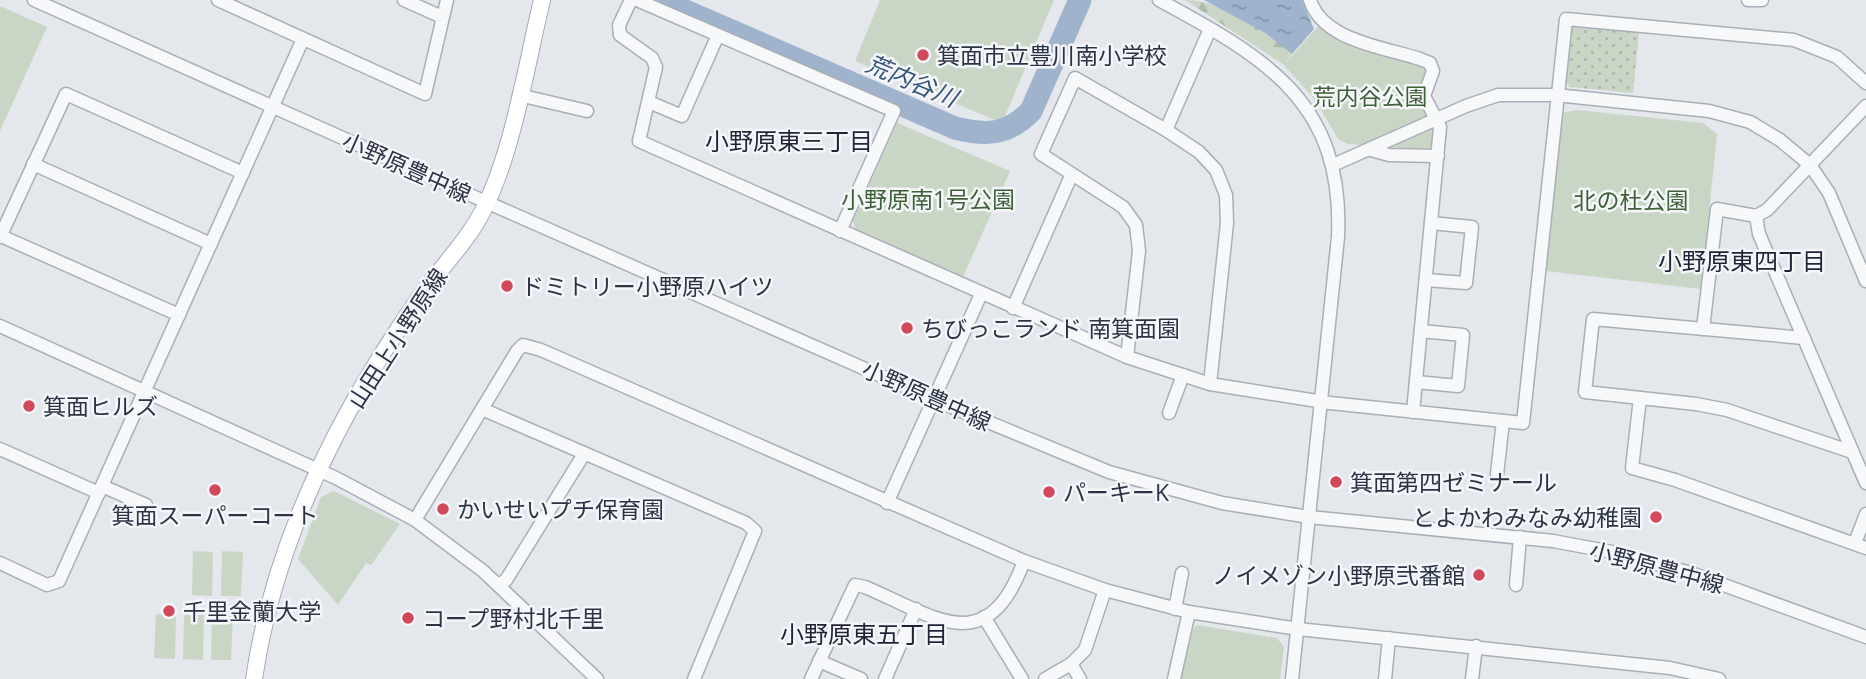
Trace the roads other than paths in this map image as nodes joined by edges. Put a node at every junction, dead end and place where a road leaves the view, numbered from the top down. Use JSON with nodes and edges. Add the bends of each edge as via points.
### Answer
{"nodes":[{"id":1,"x":34,"y":0,"type":"edge"},
{"id":2,"x":218,"y":0,"type":"edge"},
{"id":3,"x":404,"y":0,"type":"edge"},
{"id":4,"x":447,"y":0,"type":"edge"},
{"id":5,"x":542,"y":0,"type":"edge"},
{"id":6,"x":631,"y":0,"type":"edge"},
{"id":7,"x":637,"y":0,"type":"edge"},
{"id":8,"x":1159,"y":0,"type":"edge"},
{"id":9,"x":1310,"y":0,"type":"edge"},
{"id":10,"x":1748,"y":0,"type":"edge"},
{"id":11,"x":1762,"y":0,"type":"edge"},
{"id":12,"x":661,"y":5,"type":"edge"},
{"id":13,"x":442,"y":17,"type":"junction"},
{"id":14,"x":1210,"y":29,"type":"junction"},
{"id":15,"x":718,"y":34,"type":"junction"},
{"id":16,"x":303,"y":39,"type":"junction"},
{"id":17,"x":1866,"y":83,"type":"edge"},
{"id":18,"x":519,"y":95,"type":"junction"},
{"id":19,"x":1556,"y":95,"type":"junction"},
{"id":20,"x":649,"y":102,"type":"junction"},
{"id":21,"x":1866,"y":106,"type":"edge"},
{"id":22,"x":274,"y":107,"type":"junction"},
{"id":23,"x":587,"y":111,"type":"dead end"},
{"id":24,"x":1434,"y":121,"type":"junction"},
{"id":25,"x":1166,"y":130,"type":"junction"},
{"id":26,"x":1371,"y":150,"type":"junction"},
{"id":27,"x":1438,"y":156,"type":"junction"},
{"id":28,"x":33,"y":164,"type":"junction"},
{"id":29,"x":1333,"y":165,"type":"junction"},
{"id":30,"x":1810,"y":165,"type":"junction"},
{"id":31,"x":243,"y":173,"type":"junction"},
{"id":32,"x":1071,"y":176,"type":"junction"},
{"id":33,"x":487,"y":202,"type":"junction"},
{"id":34,"x":1756,"y":216,"type":"junction"},
{"id":35,"x":1431,"y":223,"type":"junction"},
{"id":36,"x":840,"y":231,"type":"junction"},
{"id":37,"x":0,"y":236,"type":"edge"},
{"id":38,"x":211,"y":244,"type":"junction"},
{"id":39,"x":1426,"y":280,"type":"junction"},
{"id":40,"x":1866,"y":281,"type":"edge"},
{"id":41,"x":981,"y":294,"type":"junction"},
{"id":42,"x":1013,"y":308,"type":"junction"},
{"id":43,"x":179,"y":315,"type":"junction"},
{"id":44,"x":0,"y":326,"type":"edge"},
{"id":45,"x":1703,"y":329,"type":"junction"},
{"id":46,"x":1421,"y":331,"type":"junction"},
{"id":47,"x":1804,"y":338,"type":"junction"},
{"id":48,"x":1127,"y":357,"type":"junction"},
{"id":49,"x":1183,"y":375,"type":"junction"},
{"id":50,"x":1416,"y":382,"type":"junction"},
{"id":51,"x":1210,"y":384,"type":"junction"},
{"id":52,"x":145,"y":391,"type":"junction"},
{"id":53,"x":934,"y":398,"type":"junction"},
{"id":54,"x":1640,"y":398,"type":"junction"},
{"id":55,"x":1321,"y":402,"type":"junction"},
{"id":56,"x":482,"y":409,"type":"junction"},
{"id":57,"x":1170,"y":412,"type":"dead end"},
{"id":58,"x":1413,"y":412,"type":"junction"},
{"id":59,"x":1503,"y":421,"type":"junction"},
{"id":60,"x":0,"y":450,"type":"edge"},
{"id":61,"x":1852,"y":452,"type":"junction"},
{"id":62,"x":584,"y":454,"type":"junction"},
{"id":63,"x":317,"y":470,"type":"junction"},
{"id":64,"x":1497,"y":474,"type":"dead end"},
{"id":65,"x":1866,"y":483,"type":"edge"},
{"id":66,"x":100,"y":490,"type":"junction"},
{"id":67,"x":887,"y":503,"type":"junction"},
{"id":68,"x":146,"y":505,"type":"dead end"},
{"id":69,"x":1866,"y":514,"type":"edge"},
{"id":70,"x":1309,"y":517,"type":"junction"},
{"id":71,"x":415,"y":520,"type":"junction"},
{"id":72,"x":1520,"y":537,"type":"junction"},
{"id":73,"x":1860,"y":545,"type":"edge"},
{"id":74,"x":1024,"y":561,"type":"junction"},
{"id":75,"x":0,"y":563,"type":"edge"},
{"id":76,"x":1182,"y":573,"type":"dead end"},
{"id":77,"x":499,"y":585,"type":"junction"},
{"id":78,"x":1516,"y":585,"type":"dead end"},
{"id":79,"x":1105,"y":590,"type":"junction"},
{"id":80,"x":916,"y":609,"type":"junction"},
{"id":81,"x":1175,"y":609,"type":"junction"},
{"id":82,"x":1189,"y":612,"type":"junction"},
{"id":83,"x":984,"y":617,"type":"junction"},
{"id":84,"x":1298,"y":629,"type":"junction"},
{"id":85,"x":1866,"y":636,"type":"edge"},
{"id":86,"x":1389,"y":638,"type":"junction"},
{"id":87,"x":1476,"y":646,"type":"junction"},
{"id":88,"x":819,"y":661,"type":"junction"},
{"id":89,"x":1071,"y":664,"type":"junction"},
{"id":90,"x":254,"y":679,"type":"edge"},
{"id":91,"x":597,"y":679,"type":"edge"},
{"id":92,"x":694,"y":679,"type":"edge"},
{"id":93,"x":811,"y":679,"type":"edge"},
{"id":94,"x":861,"y":679,"type":"edge"},
{"id":95,"x":885,"y":679,"type":"edge"},
{"id":96,"x":1022,"y":679,"type":"edge"},
{"id":97,"x":1045,"y":679,"type":"edge"},
{"id":98,"x":1080,"y":679,"type":"edge"},
{"id":99,"x":1174,"y":679,"type":"edge"},
{"id":100,"x":1292,"y":679,"type":"edge"},
{"id":101,"x":1385,"y":679,"type":"edge"},
{"id":102,"x":1472,"y":679,"type":"edge"},
{"id":103,"x":1719,"y":679,"type":"edge"}],
"edges":[{"from":1,"to":22,"type":"street","name":"小野原豊中線"},
{"from":2,"to":16,"type":"street"},
{"from":3,"to":13,"type":"street"},
{"from":4,"to":13,"type":"street"},
{"from":5,"to":18,"type":"main road","name":"山田上小野原線"},
{"from":6,"to":20,"type":"street","via":[[619,25],[620,35],[652,58],[656,67]]},
{"from":7,"to":12,"type":"street"},
{"from":8,"to":14,"type":"street"},
{"from":9,"to":24,"type":"street","via":[[1322,22],[1339,33],[1430,63],[1433,71],[1424,96]]},
{"from":10,"to":11,"type":"street"},
{"from":12,"to":15,"type":"street"},
{"from":13,"to":16,"type":"street","via":[[425,94]]},
{"from":14,"to":25,"type":"street"},
{"from":14,"to":29,"type":"street","via":[[1282,78],[1319,127]]},
{"from":15,"to":20,"type":"street","via":[[682,116]]},
{"from":15,"to":36,"type":"street","via":[[894,111]]},
{"from":16,"to":22,"type":"street"},
{"from":17,"to":19,"type":"street","via":[[1837,57],[1794,40],[1566,19]]},
{"from":18,"to":23,"type":"street"},
{"from":18,"to":33,"type":"main road","name":"山田上小野原線","via":[[497,181]]},
{"from":19,"to":24,"type":"street","via":[[1499,95]]},
{"from":19,"to":30,"type":"street","via":[[1709,111],[1780,139]]},
{"from":19,"to":59,"type":"street","via":[[1523,422]]},
{"from":20,"to":36,"type":"street","via":[[639,141]]},
{"from":21,"to":30,"type":"street"},
{"from":22,"to":31,"type":"street"},
{"from":22,"to":33,"type":"street","name":"小野原豊中線"},
{"from":24,"to":26,"type":"street"},
{"from":24,"to":27,"type":"street"},
{"from":25,"to":32,"type":"street","via":[[1075,78],[1041,154]]},
{"from":25,"to":51,"type":"street","via":[[1216,170],[1226,195]]},
{"from":26,"to":27,"type":"street"},
{"from":26,"to":29,"type":"street"},
{"from":27,"to":35,"type":"street"},
{"from":28,"to":31,"type":"street","via":[[66,94]]},
{"from":28,"to":37,"type":"street"},
{"from":28,"to":38,"type":"street"},
{"from":29,"to":55,"type":"street","via":[[1338,237]]},
{"from":30,"to":34,"type":"street"},
{"from":30,"to":40,"type":"street","via":[[1829,193]]},
{"from":31,"to":38,"type":"street"},
{"from":32,"to":42,"type":"street"},
{"from":32,"to":48,"type":"street","via":[[1123,206],[1136,225],[1139,251]]},
{"from":33,"to":53,"type":"street","name":"小野原豊中線"},
{"from":33,"to":63,"type":"main road","name":"山田上小野原線","via":[[415,304]]},
{"from":34,"to":45,"type":"street","via":[[1717,209]]},
{"from":34,"to":47,"type":"street","via":[[1759,234]]},
{"from":35,"to":39,"type":"street"},
{"from":35,"to":39,"type":"street","via":[[1472,227],[1466,283]]},
{"from":36,"to":41,"type":"street"},
{"from":37,"to":43,"type":"street"},
{"from":38,"to":43,"type":"street"},
{"from":39,"to":46,"type":"street"},
{"from":41,"to":42,"type":"street"},
{"from":41,"to":53,"type":"street"},
{"from":42,"to":48,"type":"street"},
{"from":43,"to":52,"type":"street"},
{"from":44,"to":52,"type":"street"},
{"from":45,"to":47,"type":"street"},
{"from":45,"to":54,"type":"street","via":[[1593,319],[1585,392]]},
{"from":46,"to":50,"type":"street"},
{"from":46,"to":50,"type":"street","via":[[1463,335],[1458,386]]},
{"from":47,"to":61,"type":"street"},
{"from":48,"to":49,"type":"street"},
{"from":49,"to":51,"type":"street"},
{"from":49,"to":57,"type":"street"},
{"from":50,"to":58,"type":"street"},
{"from":51,"to":55,"type":"street"},
{"from":52,"to":63,"type":"street"},
{"from":52,"to":66,"type":"street"},
{"from":53,"to":67,"type":"street"},
{"from":53,"to":70,"type":"street","name":"小野原豊中線","via":[[1132,479],[1222,503]]},
{"from":54,"to":61,"type":"street","via":[[1727,410]]},
{"from":54,"to":73,"type":"street","via":[[1632,468]]},
{"from":55,"to":58,"type":"street"},
{"from":55,"to":70,"type":"street"},
{"from":56,"to":62,"type":"street"},
{"from":56,"to":67,"type":"street","via":[[523,345]]},
{"from":56,"to":71,"type":"street"},
{"from":58,"to":59,"type":"street"},
{"from":59,"to":64,"type":"street"},
{"from":60,"to":66,"type":"street"},
{"from":61,"to":65,"type":"street"},
{"from":62,"to":77,"type":"street"},
{"from":62,"to":92,"type":"street","via":[[746,523],[755,531]]},
{"from":63,"to":71,"type":"street"},
{"from":63,"to":90,"type":"main road","name":"山田上小野原線","via":[[261,635]]},
{"from":66,"to":68,"type":"street"},
{"from":66,"to":75,"type":"street","via":[[59,581],[47,584]]},
{"from":67,"to":74,"type":"street"},
{"from":69,"to":73,"type":"street"},
{"from":70,"to":72,"type":"street","name":"小野原豊中線"},
{"from":70,"to":84,"type":"street"},
{"from":71,"to":77,"type":"street"},
{"from":72,"to":78,"type":"street"},
{"from":72,"to":85,"type":"street","name":"小野原豊中線","via":[[1651,561]]},
{"from":74,"to":79,"type":"street"},
{"from":74,"to":83,"type":"street","via":[[1002,604]]},
{"from":76,"to":81,"type":"street"},
{"from":77,"to":91,"type":"street"},
{"from":79,"to":81,"type":"street"},
{"from":79,"to":89,"type":"street","via":[[1085,650]]},
{"from":80,"to":83,"type":"street","via":[[960,626]]},
{"from":80,"to":88,"type":"street","via":[[855,585]]},
{"from":80,"to":95,"type":"street"},
{"from":81,"to":82,"type":"street"},
{"from":82,"to":84,"type":"street"},
{"from":82,"to":99,"type":"street"},
{"from":83,"to":96,"type":"street"},
{"from":84,"to":86,"type":"street"},
{"from":84,"to":100,"type":"street"},
{"from":86,"to":87,"type":"street"},
{"from":86,"to":101,"type":"street"},
{"from":87,"to":102,"type":"street"},
{"from":87,"to":103,"type":"street","via":[[1670,668]]},
{"from":88,"to":93,"type":"street"},
{"from":88,"to":94,"type":"street"},
{"from":89,"to":97,"type":"street"},
{"from":89,"to":98,"type":"street"}]}
